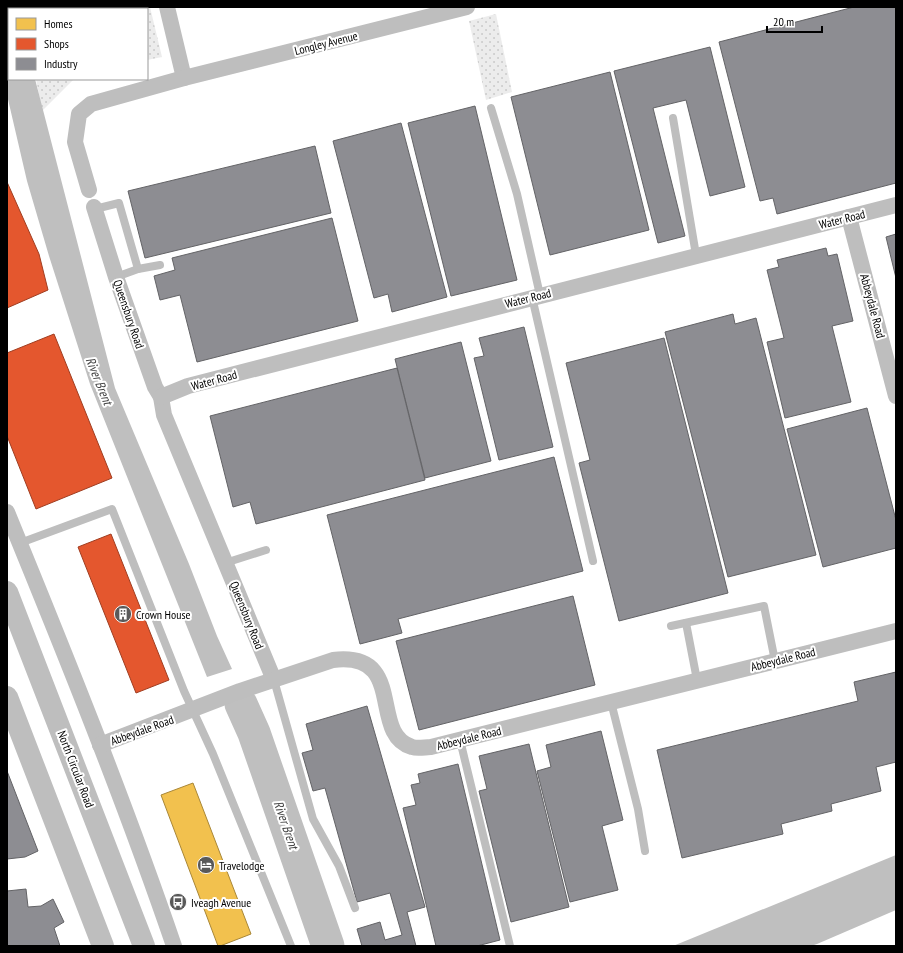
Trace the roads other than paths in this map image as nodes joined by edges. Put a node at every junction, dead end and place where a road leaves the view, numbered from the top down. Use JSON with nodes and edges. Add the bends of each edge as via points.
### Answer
{"nodes":[{"id":1,"x":167,"y":7,"type":"edge"},
{"id":2,"x":468,"y":7,"type":"edge"},
{"id":3,"x":184,"y":78,"type":"junction"},
{"id":4,"x":491,"y":108,"type":"dead end"},
{"id":5,"x":673,"y":118,"type":"dead end"},
{"id":6,"x":89,"y":190,"type":"joint"},
{"id":7,"x":896,"y":205,"type":"edge"},
{"id":8,"x":95,"y":208,"type":"junction"},
{"id":9,"x":849,"y":217,"type":"junction"},
{"id":10,"x":696,"y":255,"type":"junction"},
{"id":11,"x":160,"y":265,"type":"dead end"},
{"id":12,"x":138,"y":269,"type":"junction"},
{"id":13,"x":116,"y":277,"type":"junction"},
{"id":14,"x":536,"y":296,"type":"junction"},
{"id":15,"x":896,"y":396,"type":"edge"},
{"id":16,"x":161,"y":397,"type":"junction"},
{"id":17,"x":7,"y":512,"type":"edge"},
{"id":18,"x":20,"y":543,"type":"junction"},
{"id":19,"x":266,"y":550,"type":"dead end"},
{"id":20,"x":593,"y":561,"type":"dead end"},
{"id":21,"x":226,"y":563,"type":"junction"},
{"id":22,"x":7,"y":592,"type":"edge"},
{"id":23,"x":686,"y":623,"type":"junction"},
{"id":24,"x":671,"y":626,"type":"dead end"},
{"id":25,"x":896,"y":631,"type":"edge"},
{"id":26,"x":775,"y":661,"type":"junction"},
{"id":27,"x":274,"y":680,"type":"junction"},
{"id":28,"x":697,"y":680,"type":"junction"},
{"id":29,"x":7,"y":697,"type":"edge"},
{"id":30,"x":611,"y":702,"type":"junction"},
{"id":31,"x":192,"y":711,"type":"junction"},
{"id":32,"x":460,"y":740,"type":"junction"},
{"id":33,"x":100,"y":745,"type":"junction"},
{"id":34,"x":645,"y":850,"type":"dead end"},
{"id":35,"x":355,"y":908,"type":"dead end"},
{"id":36,"x":103,"y":946,"type":"edge"},
{"id":37,"x":144,"y":946,"type":"edge"},
{"id":38,"x":174,"y":946,"type":"edge"},
{"id":39,"x":290,"y":946,"type":"edge"},
{"id":40,"x":510,"y":946,"type":"edge"}],
"edges":[{"from":1,"to":3,"type":"street"},
{"from":2,"to":3,"type":"street","name":"Longley Avenue"},
{"from":3,"to":6,"type":"street","name":"Queensbury Road","via":[[91,104],[79,114],[75,142]]},
{"from":4,"to":14,"type":"lane","via":[[518,194]]},
{"from":5,"to":10,"type":"lane"},
{"from":6,"to":8,"type":"lane","name":"Queensbury Road"},
{"from":7,"to":9,"type":"street","name":"Water Road"},
{"from":8,"to":12,"type":"lane","via":[[119,203]]},
{"from":8,"to":13,"type":"street","name":"Queensbury Road"},
{"from":9,"to":10,"type":"street","name":"Water Road"},
{"from":9,"to":15,"type":"street","name":"Abbeydale Road"},
{"from":10,"to":14,"type":"street","name":"Water Road"},
{"from":11,"to":12,"type":"lane"},
{"from":12,"to":13,"type":"lane"},
{"from":13,"to":16,"type":"street","name":"Queensbury Road","via":[[155,387]]},
{"from":14,"to":16,"type":"street","name":"Water Road","via":[[180,388]]},
{"from":14,"to":20,"type":"lane"},
{"from":16,"to":21,"type":"street","name":"Queensbury Road","via":[[164,415]]},
{"from":17,"to":18,"type":"street"},
{"from":18,"to":31,"type":"lane","via":[[112,509]]},
{"from":18,"to":33,"type":"street"},
{"from":19,"to":21,"type":"lane"},
{"from":21,"to":27,"type":"street","name":"Queensbury Road"},
{"from":22,"to":37,"type":"highway","name":"North Circular Road"},
{"from":23,"to":24,"type":"lane"},
{"from":23,"to":26,"type":"lane","via":[[764,606]]},
{"from":23,"to":28,"type":"lane"},
{"from":25,"to":26,"type":"street","name":"Abbeydale Road"},
{"from":26,"to":28,"type":"street","name":"Abbeydale Road"},
{"from":27,"to":31,"type":"street","name":"Abbeydale Road"},
{"from":27,"to":32,"type":"street","name":"Abbeydale Road","via":[[333,660],[348,658],[362,661],[378,678],[394,734],[402,742],[413,748],[431,747]]},
{"from":27,"to":35,"type":"lane","via":[[313,819],[339,866]]},
{"from":28,"to":30,"type":"street","name":"Abbeydale Road"},
{"from":29,"to":36,"type":"highway"},
{"from":30,"to":32,"type":"street","name":"Abbeydale Road"},
{"from":30,"to":34,"type":"lane","via":[[638,809]]},
{"from":31,"to":33,"type":"street","name":"Abbeydale Road"},
{"from":31,"to":39,"type":"lane","via":[[213,754]]},
{"from":32,"to":40,"type":"lane"},
{"from":33,"to":38,"type":"street"}]}
